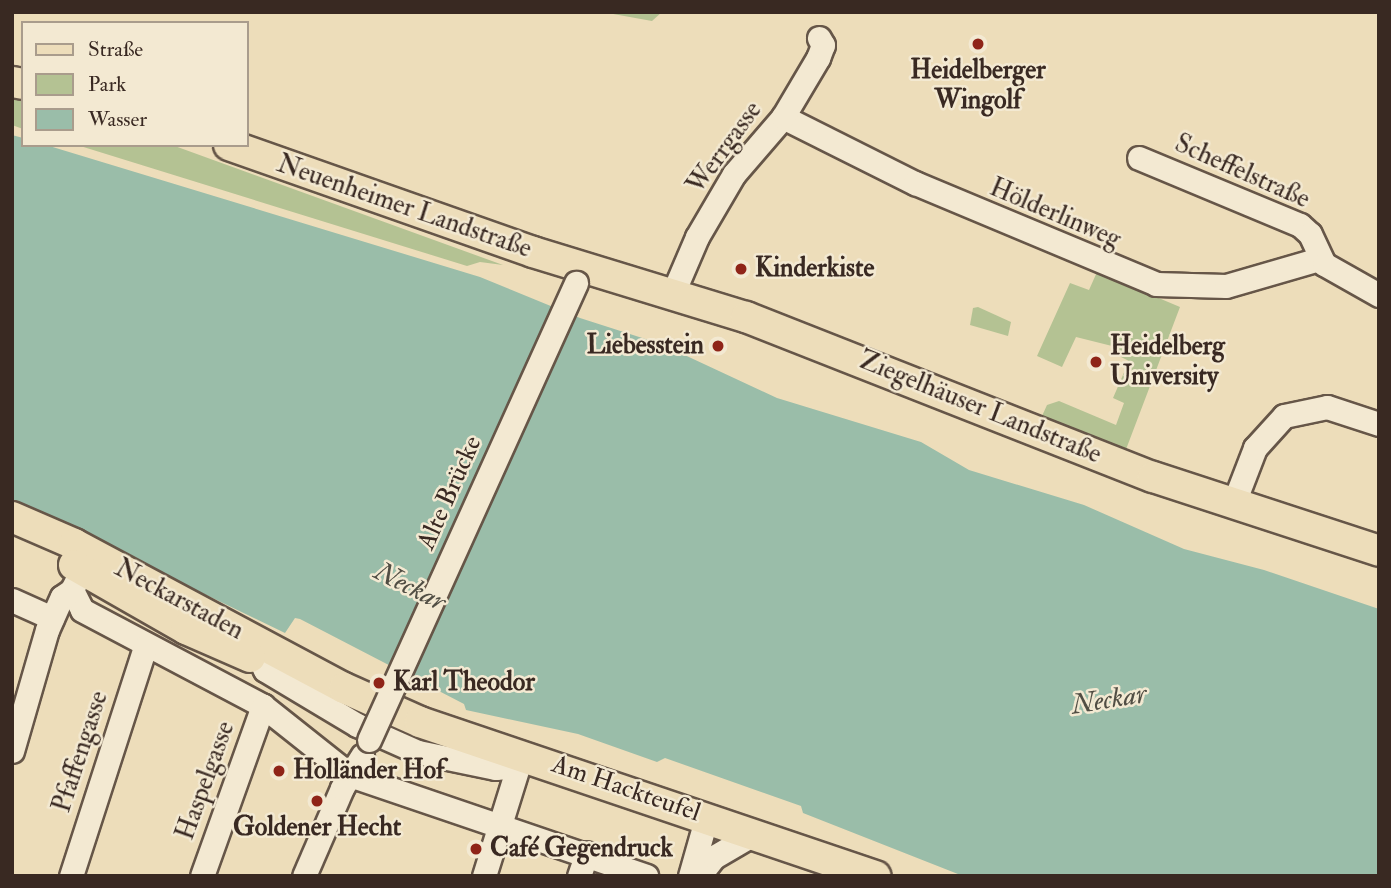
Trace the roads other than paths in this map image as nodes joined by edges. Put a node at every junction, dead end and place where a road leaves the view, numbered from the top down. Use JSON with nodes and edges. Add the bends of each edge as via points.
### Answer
{"nodes":[{"id":1,"x":819,"y":38,"type":"dead end"},
{"id":2,"x":783,"y":117,"type":"junction"},
{"id":3,"x":234,"y":147,"type":"edge"},
{"id":4,"x":1139,"y":158,"type":"dead end"},
{"id":5,"x":1319,"y":258,"type":"junction"},
{"id":6,"x":578,"y":275,"type":"junction"},
{"id":7,"x":673,"y":293,"type":"junction"},
{"id":8,"x":1379,"y":295,"type":"edge"},
{"id":9,"x":1379,"y":424,"type":"edge"},
{"id":10,"x":1233,"y":506,"type":"junction"},
{"id":11,"x":12,"y":517,"type":"edge"},
{"id":12,"x":12,"y":531,"type":"edge"},
{"id":13,"x":1379,"y":551,"type":"edge"},
{"id":14,"x":81,"y":571,"type":"junction"},
{"id":15,"x":12,"y":600,"type":"edge"},
{"id":16,"x":50,"y":624,"type":"junction"},
{"id":17,"x":143,"y":654,"type":"junction"},
{"id":18,"x":260,"y":660,"type":"junction"},
{"id":19,"x":344,"y":688,"type":"junction"},
{"id":20,"x":376,"y":702,"type":"joint"},
{"id":21,"x":263,"y":706,"type":"junction"},
{"id":22,"x":12,"y":751,"type":"edge"},
{"id":23,"x":522,"y":754,"type":"junction"},
{"id":24,"x":356,"y":765,"type":"junction"},
{"id":25,"x":707,"y":816,"type":"junction"},
{"id":26,"x":504,"y":828,"type":"junction"},
{"id":27,"x":755,"y":833,"type":"junction"},
{"id":28,"x":587,"y":853,"type":"junction"},
{"id":29,"x":71,"y":876,"type":"edge"},
{"id":30,"x":202,"y":876,"type":"edge"},
{"id":31,"x":304,"y":876,"type":"edge"},
{"id":32,"x":484,"y":876,"type":"edge"},
{"id":33,"x":579,"y":876,"type":"edge"},
{"id":34,"x":646,"y":876,"type":"edge"},
{"id":35,"x":690,"y":876,"type":"edge"},
{"id":36,"x":699,"y":876,"type":"edge"},
{"id":37,"x":876,"y":876,"type":"edge"}],
"edges":[{"from":1,"to":2,"type":"street","name":"Werrgasse","via":[[820,55]]},
{"from":2,"to":5,"type":"street","name":"Hölderlinweg","via":[[915,183],[1156,284],[1226,286]]},
{"from":2,"to":7,"type":"street","name":"Werrgasse","via":[[734,174],[697,237]]},
{"from":3,"to":6,"type":"main road","name":"Neuenheimer Landstraße"},
{"from":4,"to":5,"type":"street","name":"Scheffelstraße","via":[[1292,221],[1310,234]]},
{"from":5,"to":8,"type":"street","name":"Scheffelstraße"},
{"from":6,"to":7,"type":"main road","name":"Ziegelhäuser Landstraße"},
{"from":6,"to":24,"type":"street","name":"Alte Brücke","bridge":true},
{"from":7,"to":10,"type":"main road","name":"Ziegelhäuser Landstraße"},
{"from":9,"to":10,"type":"street","via":[[1327,407],[1284,416],[1255,448]]},
{"from":10,"to":13,"type":"main road","name":"Ziegelhäuser Landstraße"},
{"from":11,"to":14,"type":"main road","name":"Neckarstaden"},
{"from":12,"to":14,"type":"main road","name":"Neckarstaden"},
{"from":14,"to":16,"type":"street"},
{"from":14,"to":17,"type":"street","via":[[82,610]]},
{"from":14,"to":18,"type":"main road","name":"Neckarstaden","via":[[186,629]]},
{"from":14,"to":19,"type":"main road","name":"Neckarstaden"},
{"from":15,"to":16,"type":"street"},
{"from":16,"to":22,"type":"street"},
{"from":17,"to":21,"type":"street"},
{"from":17,"to":29,"type":"street","name":"Pfaffengasse"},
{"from":18,"to":19,"type":"main road","name":"Neckarstaden"},
{"from":18,"to":23,"type":"street","via":[[280,680],[408,748],[495,768],[508,767]]},
{"from":19,"to":20,"type":"main road","name":"Neckarstaden"},
{"from":20,"to":23,"type":"main road","name":"Am Hackteufel","via":[[436,728]]},
{"from":21,"to":24,"type":"street","via":[[325,754]]},
{"from":21,"to":30,"type":"street","name":"Haspelgasse"},
{"from":23,"to":25,"type":"main road","name":"Am Hackteufel"},
{"from":23,"to":26,"type":"street"},
{"from":24,"to":26,"type":"street"},
{"from":24,"to":31,"type":"street","name":"Alte Brücke"},
{"from":25,"to":27,"type":"main road","name":"Am Hackteufel"},
{"from":25,"to":35,"type":"street"},
{"from":26,"to":28,"type":"street"},
{"from":26,"to":32,"type":"street"},
{"from":27,"to":36,"type":"street","via":[[713,857]]},
{"from":27,"to":37,"type":"main road","name":"Am Hackteufel"},
{"from":28,"to":33,"type":"street"},
{"from":28,"to":34,"type":"street"}]}
